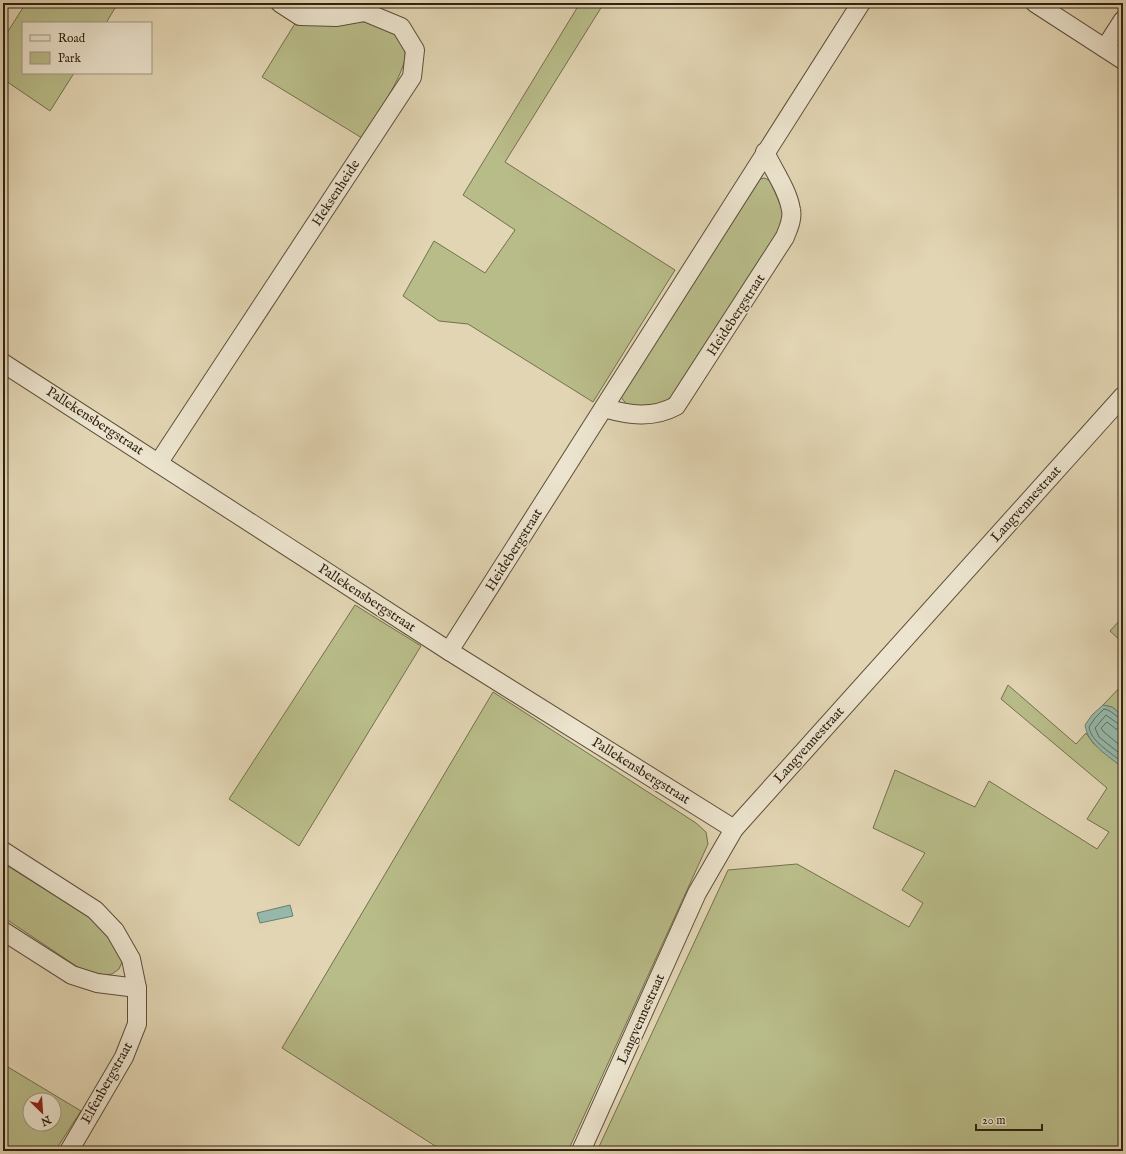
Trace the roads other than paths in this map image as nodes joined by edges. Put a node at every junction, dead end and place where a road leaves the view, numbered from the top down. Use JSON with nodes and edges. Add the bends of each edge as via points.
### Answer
{"nodes":[{"id":1,"x":280,"y":3,"type":"edge"},
{"id":2,"x":861,"y":3,"type":"edge"},
{"id":3,"x":1035,"y":3,"type":"edge"},
{"id":4,"x":1123,"y":20,"type":"edge"},
{"id":5,"x":1105,"y":48,"type":"junction"},
{"id":6,"x":1123,"y":60,"type":"edge"},
{"id":7,"x":764,"y":152,"type":"junction"},
{"id":8,"x":3,"y":363,"type":"edge"},
{"id":9,"x":1123,"y":396,"type":"edge"},
{"id":10,"x":604,"y":408,"type":"junction"},
{"id":11,"x":158,"y":462,"type":"junction"},
{"id":12,"x":449,"y":651,"type":"junction"},
{"id":13,"x":734,"y":829,"type":"junction"},
{"id":14,"x":3,"y":851,"type":"edge"},
{"id":15,"x":3,"y":930,"type":"edge"},
{"id":16,"x":137,"y":988,"type":"junction"},
{"id":17,"x":69,"y":1151,"type":"edge"},
{"id":18,"x":581,"y":1151,"type":"edge"}],
"edges":[{"from":1,"to":11,"type":"street","name":"Heksenheide","via":[[300,16],[337,17],[366,12],[401,27],[415,50],[412,77]]},
{"from":2,"to":7,"type":"street","name":"Heidebergstraat"},
{"from":3,"to":5,"type":"street"},
{"from":4,"to":5,"type":"street"},
{"from":5,"to":6,"type":"street"},
{"from":7,"to":10,"type":"street","name":"Heidebergstraat"},
{"from":7,"to":10,"type":"street","name":"Heidebergstraat","via":[[792,210],[785,237],[676,406],[649,415],[625,414]]},
{"from":8,"to":11,"type":"street","name":"Pallekensbergstraat"},
{"from":9,"to":13,"type":"street","name":"Langvennestraat"},
{"from":10,"to":12,"type":"street","name":"Heidebergstraat"},
{"from":11,"to":12,"type":"street","name":"Pallekensbergstraat"},
{"from":12,"to":13,"type":"street","name":"Pallekensbergstraat"},
{"from":13,"to":18,"type":"street","name":"Langvennestraat","via":[[698,893]]},
{"from":14,"to":16,"type":"street","name":"Elfenbergstraat","via":[[95,910],[115,930],[131,959]]},
{"from":15,"to":16,"type":"street","via":[[72,975],[96,983]]},
{"from":16,"to":17,"type":"street","name":"Elfenbergstraat","via":[[137,1024],[124,1057]]}]}
